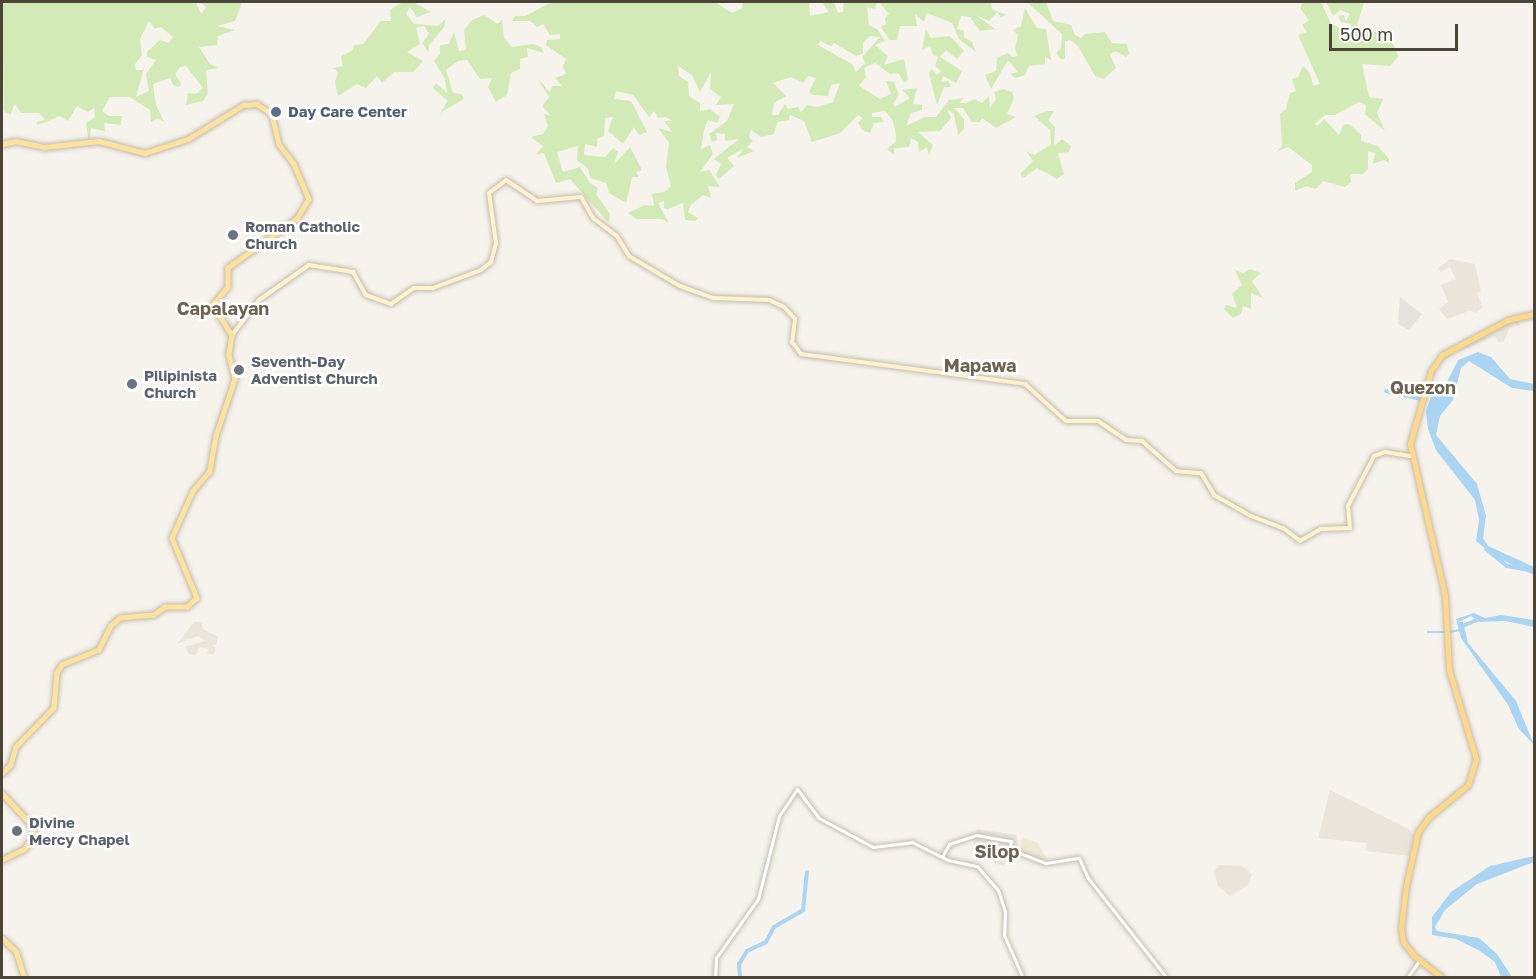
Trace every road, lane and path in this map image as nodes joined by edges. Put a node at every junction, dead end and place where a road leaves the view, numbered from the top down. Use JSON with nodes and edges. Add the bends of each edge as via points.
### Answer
{"nodes":[{"id":1,"x":2,"y":144,"type":"edge"},
{"id":2,"x":1534,"y":314,"type":"edge"},
{"id":3,"x":230,"y":333,"type":"junction"},
{"id":4,"x":1410,"y":456,"type":"junction"},
{"id":5,"x":2,"y":774,"type":"edge"},
{"id":6,"x":3,"y":795,"type":"edge"},
{"id":7,"x":942,"y":856,"type":"junction"},
{"id":8,"x":2,"y":860,"type":"edge"},
{"id":9,"x":2,"y":938,"type":"edge"},
{"id":10,"x":1419,"y":961,"type":"junction"},
{"id":11,"x":25,"y":978,"type":"edge"},
{"id":12,"x":715,"y":978,"type":"edge"},
{"id":13,"x":1023,"y":978,"type":"edge"},
{"id":14,"x":1167,"y":978,"type":"edge"},
{"id":15,"x":1407,"y":978,"type":"edge"},
{"id":16,"x":1442,"y":978,"type":"edge"}],
"edges":[{"from":1,"to":3,"type":"main road","via":[[11,141],[44,147],[99,141],[144,153],[188,139],[243,105],[266,108],[274,120],[279,144],[307,190],[308,202],[297,219],[228,268],[228,287],[213,305]]},
{"from":2,"to":4,"type":"highway","via":[[1482,333],[1438,360],[1423,396]]},
{"from":3,"to":4,"type":"main road","via":[[259,300],[309,265],[325,264],[353,272],[366,295],[391,304],[412,288],[433,288],[473,274],[488,265],[493,256],[496,230],[489,194],[495,185],[506,180],[537,201],[581,197],[593,218],[617,237],[629,256],[677,285],[713,298],[769,300],[784,307],[795,319],[792,342],[801,354],[1025,384],[1066,421],[1098,421],[1124,439],[1144,442],[1176,471],[1203,474],[1207,488],[1215,496],[1283,528],[1300,541],[1321,529],[1350,528],[1348,506],[1374,456],[1385,452]]},
{"from":3,"to":5,"type":"main road","via":[[229,354],[235,379],[216,436],[214,460],[172,534],[173,548],[197,598],[188,607],[165,607],[154,615],[119,618],[99,650],[62,665],[53,710],[16,747],[11,765]]},
{"from":4,"to":10,"type":"highway","via":[[1445,596],[1449,670],[1474,746],[1476,764],[1468,785],[1426,821],[1414,843],[1401,927],[1406,947]]},
{"from":6,"to":8,"type":"main road","via":[[31,824],[35,836],[22,851]]},
{"from":7,"to":12,"type":"street","via":[[912,842],[876,848],[841,833],[814,814],[797,789],[779,816],[758,899],[716,958]]},
{"from":7,"to":13,"type":"street","via":[[975,865],[997,887],[1005,912],[1004,935]]},
{"from":7,"to":14,"type":"street","via":[[947,846],[976,835],[1011,841],[1009,849],[1046,862],[1079,858],[1087,876]]},
{"from":9,"to":11,"type":"main road","via":[[15,951]]},
{"from":10,"to":15,"type":"street"},
{"from":10,"to":16,"type":"highway"}]}
